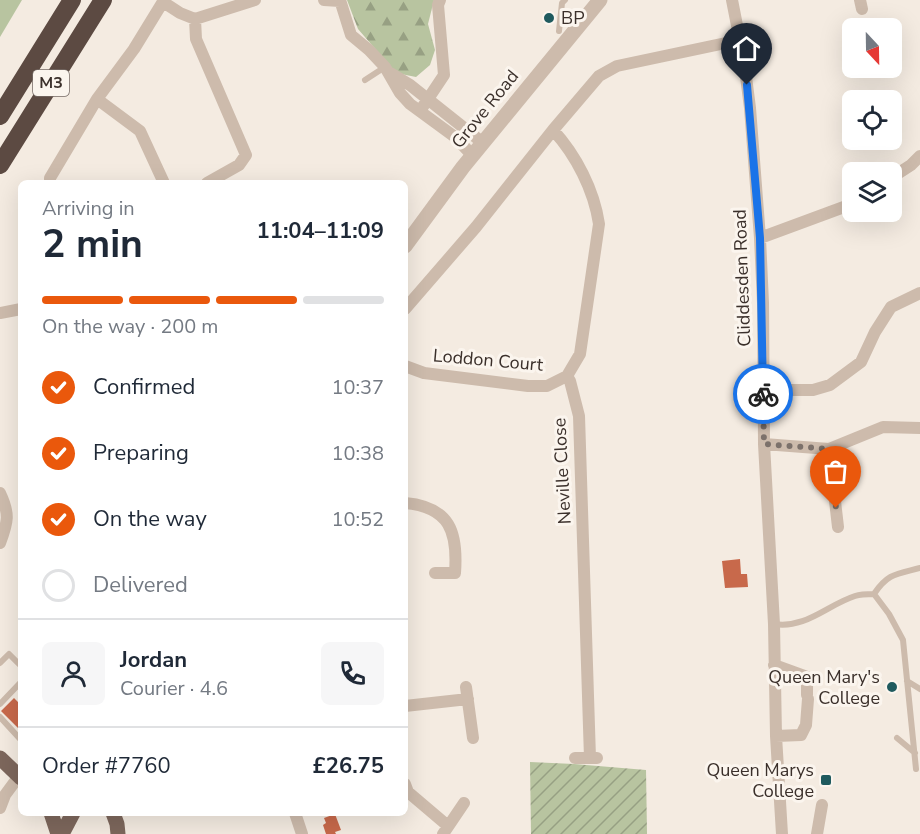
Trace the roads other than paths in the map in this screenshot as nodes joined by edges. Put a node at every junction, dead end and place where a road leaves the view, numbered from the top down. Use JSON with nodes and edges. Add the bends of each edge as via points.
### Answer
{"nodes":[{"id":1,"x":72,"y":0,"type":"edge"},
{"id":2,"x":103,"y":0,"type":"edge"},
{"id":3,"x":255,"y":0,"type":"edge"},
{"id":4,"x":324,"y":0,"type":"edge"},
{"id":5,"x":340,"y":0,"type":"edge"},
{"id":6,"x":440,"y":0,"type":"edge"},
{"id":7,"x":600,"y":0,"type":"edge"},
{"id":8,"x":164,"y":1,"type":"edge"},
{"id":9,"x":563,"y":1,"type":"edge"},
{"id":10,"x":736,"y":1,"type":"edge"},
{"id":11,"x":195,"y":19,"type":"junction"},
{"id":12,"x":559,"y":31,"type":"dead end"},
{"id":13,"x":740,"y":40,"type":"junction"},
{"id":14,"x":387,"y":70,"type":"junction"},
{"id":15,"x":365,"y":80,"type":"dead end"},
{"id":16,"x":98,"y":99,"type":"junction"},
{"id":17,"x":428,"y":100,"type":"junction"},
{"id":18,"x":420,"y":111,"type":"junction"},
{"id":19,"x":0,"y":116,"type":"edge"},
{"id":20,"x":553,"y":130,"type":"junction"},
{"id":21,"x":483,"y":143,"type":"junction"},
{"id":22,"x":473,"y":156,"type":"junction"},
{"id":23,"x":920,"y":156,"type":"edge"},
{"id":24,"x":0,"y":165,"type":"edge"},
{"id":25,"x":902,"y":171,"type":"edge"},
{"id":26,"x":50,"y":180,"type":"edge"},
{"id":27,"x":163,"y":180,"type":"edge"},
{"id":28,"x":212,"y":180,"type":"edge"},
{"id":29,"x":842,"y":208,"type":"edge"},
{"id":30,"x":760,"y":238,"type":"junction"},
{"id":31,"x":408,"y":242,"type":"edge"},
{"id":32,"x":920,"y":293,"type":"edge"},
{"id":33,"x":408,"y":306,"type":"edge"},
{"id":34,"x":18,"y":310,"type":"edge"},
{"id":35,"x":0,"y":313,"type":"edge"},
{"id":36,"x":408,"y":367,"type":"edge"},
{"id":37,"x":567,"y":376,"type":"junction"},
{"id":38,"x":764,"y":390,"type":"junction"},
{"id":39,"x":920,"y":428,"type":"edge"},
{"id":40,"x":764,"y":444,"type":"junction"},
{"id":41,"x":829,"y":449,"type":"junction"},
{"id":42,"x":0,"y":493,"type":"edge"},
{"id":43,"x":408,"y":503,"type":"edge"},
{"id":44,"x":838,"y":527,"type":"dead end"},
{"id":45,"x":0,"y":543,"type":"edge"},
{"id":46,"x":920,"y":568,"type":"edge"},
{"id":47,"x":435,"y":573,"type":"dead end"},
{"id":48,"x":874,"y":594,"type":"junction"},
{"id":49,"x":774,"y":624,"type":"junction"},
{"id":50,"x":0,"y":663,"type":"edge"},
{"id":51,"x":18,"y":663,"type":"edge"},
{"id":52,"x":774,"y":665,"type":"junction"},
{"id":53,"x":908,"y":681,"type":"junction"},
{"id":54,"x":18,"y":685,"type":"edge"},
{"id":55,"x":920,"y":691,"type":"edge"},
{"id":56,"x":909,"y":697,"type":"junction"},
{"id":57,"x":0,"y":704,"type":"edge"},
{"id":58,"x":408,"y":705,"type":"edge"},
{"id":59,"x":0,"y":717,"type":"edge"},
{"id":60,"x":776,"y":736,"type":"junction"},
{"id":61,"x":18,"y":737,"type":"edge"},
{"id":62,"x":473,"y":738,"type":"dead end"},
{"id":63,"x":897,"y":738,"type":"dead end"},
{"id":64,"x":915,"y":753,"type":"junction"},
{"id":65,"x":0,"y":758,"type":"edge"},
{"id":66,"x":575,"y":758,"type":"dead end"},
{"id":67,"x":916,"y":769,"type":"dead end"},
{"id":68,"x":18,"y":775,"type":"edge"},
{"id":69,"x":18,"y":779,"type":"edge"},
{"id":70,"x":2,"y":792,"type":"edge"},
{"id":71,"x":408,"y":792,"type":"edge"},
{"id":72,"x":464,"y":803,"type":"dead end"},
{"id":73,"x":822,"y":805,"type":"dead end"},
{"id":74,"x":0,"y":808,"type":"edge"},
{"id":75,"x":52,"y":816,"type":"edge"},
{"id":76,"x":69,"y":816,"type":"edge"},
{"id":77,"x":114,"y":816,"type":"edge"},
{"id":78,"x":296,"y":816,"type":"edge"},
{"id":79,"x":446,"y":830,"type":"edge"},
{"id":80,"x":60,"y":834,"type":"edge"},
{"id":81,"x":118,"y":834,"type":"edge"},
{"id":82,"x":302,"y":834,"type":"edge"},
{"id":83,"x":782,"y":834,"type":"edge"},
{"id":84,"x":817,"y":834,"type":"edge"}],
"edges":[{"from":1,"to":19,"type":"highway","number":"M3"},
{"from":2,"to":24,"type":"highway","number":"M3"},
{"from":3,"to":11,"type":"street"},
{"from":4,"to":5,"type":"street"},
{"from":5,"to":14,"type":"street","via":[[351,35]]},
{"from":6,"to":17,"type":"street","via":[[444,75]]},
{"from":7,"to":21,"type":"street","name":"Grove Road"},
{"from":8,"to":11,"type":"street"},
{"from":8,"to":16,"type":"street"},
{"from":9,"to":12,"type":"lane"},
{"from":10,"to":13,"type":"street","name":"Cliddesden Road"},
{"from":11,"to":28,"type":"street","via":[[196,39],[246,155],[239,165]]},
{"from":13,"to":20,"type":"street","via":[[617,66],[599,76]]},
{"from":13,"to":30,"type":"street","name":"Cliddesden Road","via":[[750,108]]},
{"from":14,"to":15,"type":"lane"},
{"from":14,"to":17,"type":"street"},
{"from":14,"to":18,"type":"street","via":[[400,93]]},
{"from":16,"to":26,"type":"street"},
{"from":16,"to":27,"type":"street","via":[[140,131]]},
{"from":17,"to":18,"type":"street"},
{"from":17,"to":21,"type":"street"},
{"from":18,"to":22,"type":"street"},
{"from":20,"to":33,"type":"street"},
{"from":20,"to":37,"type":"street","via":[[579,168],[599,224],[580,354]]},
{"from":21,"to":22,"type":"street","name":"Grove Road"},
{"from":22,"to":31,"type":"street","name":"Grove Road"},
{"from":23,"to":25,"type":"street"},
{"from":29,"to":30,"type":"street"},
{"from":30,"to":38,"type":"street","name":"Cliddesden Road"},
{"from":32,"to":38,"type":"street","via":[[891,307],[861,362],[830,384],[813,390]]},
{"from":34,"to":35,"type":"street"},
{"from":36,"to":37,"type":"street","name":"Loddon Court","via":[[424,373],[528,386],[547,386]]},
{"from":37,"to":66,"type":"street","name":"Neville Close","via":[[579,416],[594,758]]},
{"from":38,"to":40,"type":"street","name":"Cliddesden Road"},
{"from":39,"to":41,"type":"street","via":[[883,427]]},
{"from":40,"to":41,"type":"street"},
{"from":40,"to":49,"type":"street","name":"Cliddesden Road"},
{"from":41,"to":44,"type":"street"},
{"from":42,"to":45,"type":"street","via":[[7,509],[7,523]]},
{"from":43,"to":47,"type":"street","via":[[425,506],[439,514],[454,535],[454,573]]},
{"from":46,"to":48,"type":"lane","via":[[883,581]]},
{"from":48,"to":49,"type":"lane","via":[[855,596],[813,618],[785,626]]},
{"from":48,"to":53,"type":"lane","via":[[903,640]]},
{"from":49,"to":52,"type":"street","name":"Cliddesden Road"},
{"from":50,"to":51,"type":"lane","via":[[9,654]]},
{"from":52,"to":60,"type":"street","name":"Cliddesden Road"},
{"from":52,"to":60,"type":"street","via":[[807,677],[808,697],[806,738]]},
{"from":53,"to":55,"type":"lane"},
{"from":53,"to":56,"type":"lane"},
{"from":54,"to":57,"type":"lane"},
{"from":55,"to":56,"type":"lane"},
{"from":56,"to":64,"type":"lane"},
{"from":58,"to":62,"type":"street","via":[[467,693]]},
{"from":59,"to":61,"type":"lane"},
{"from":60,"to":83,"type":"street","name":"Cliddesden Road"},
{"from":63,"to":64,"type":"lane"},
{"from":64,"to":67,"type":"lane"},
{"from":65,"to":68,"type":"main road"},
{"from":69,"to":70,"type":"street"},
{"from":70,"to":74,"type":"street"},
{"from":71,"to":79,"type":"street"},
{"from":72,"to":79,"type":"street"},
{"from":73,"to":84,"type":"street"},
{"from":75,"to":80,"type":"main road"},
{"from":76,"to":80,"type":"main road"},
{"from":77,"to":81,"type":"main road"},
{"from":78,"to":82,"type":"street"}]}
